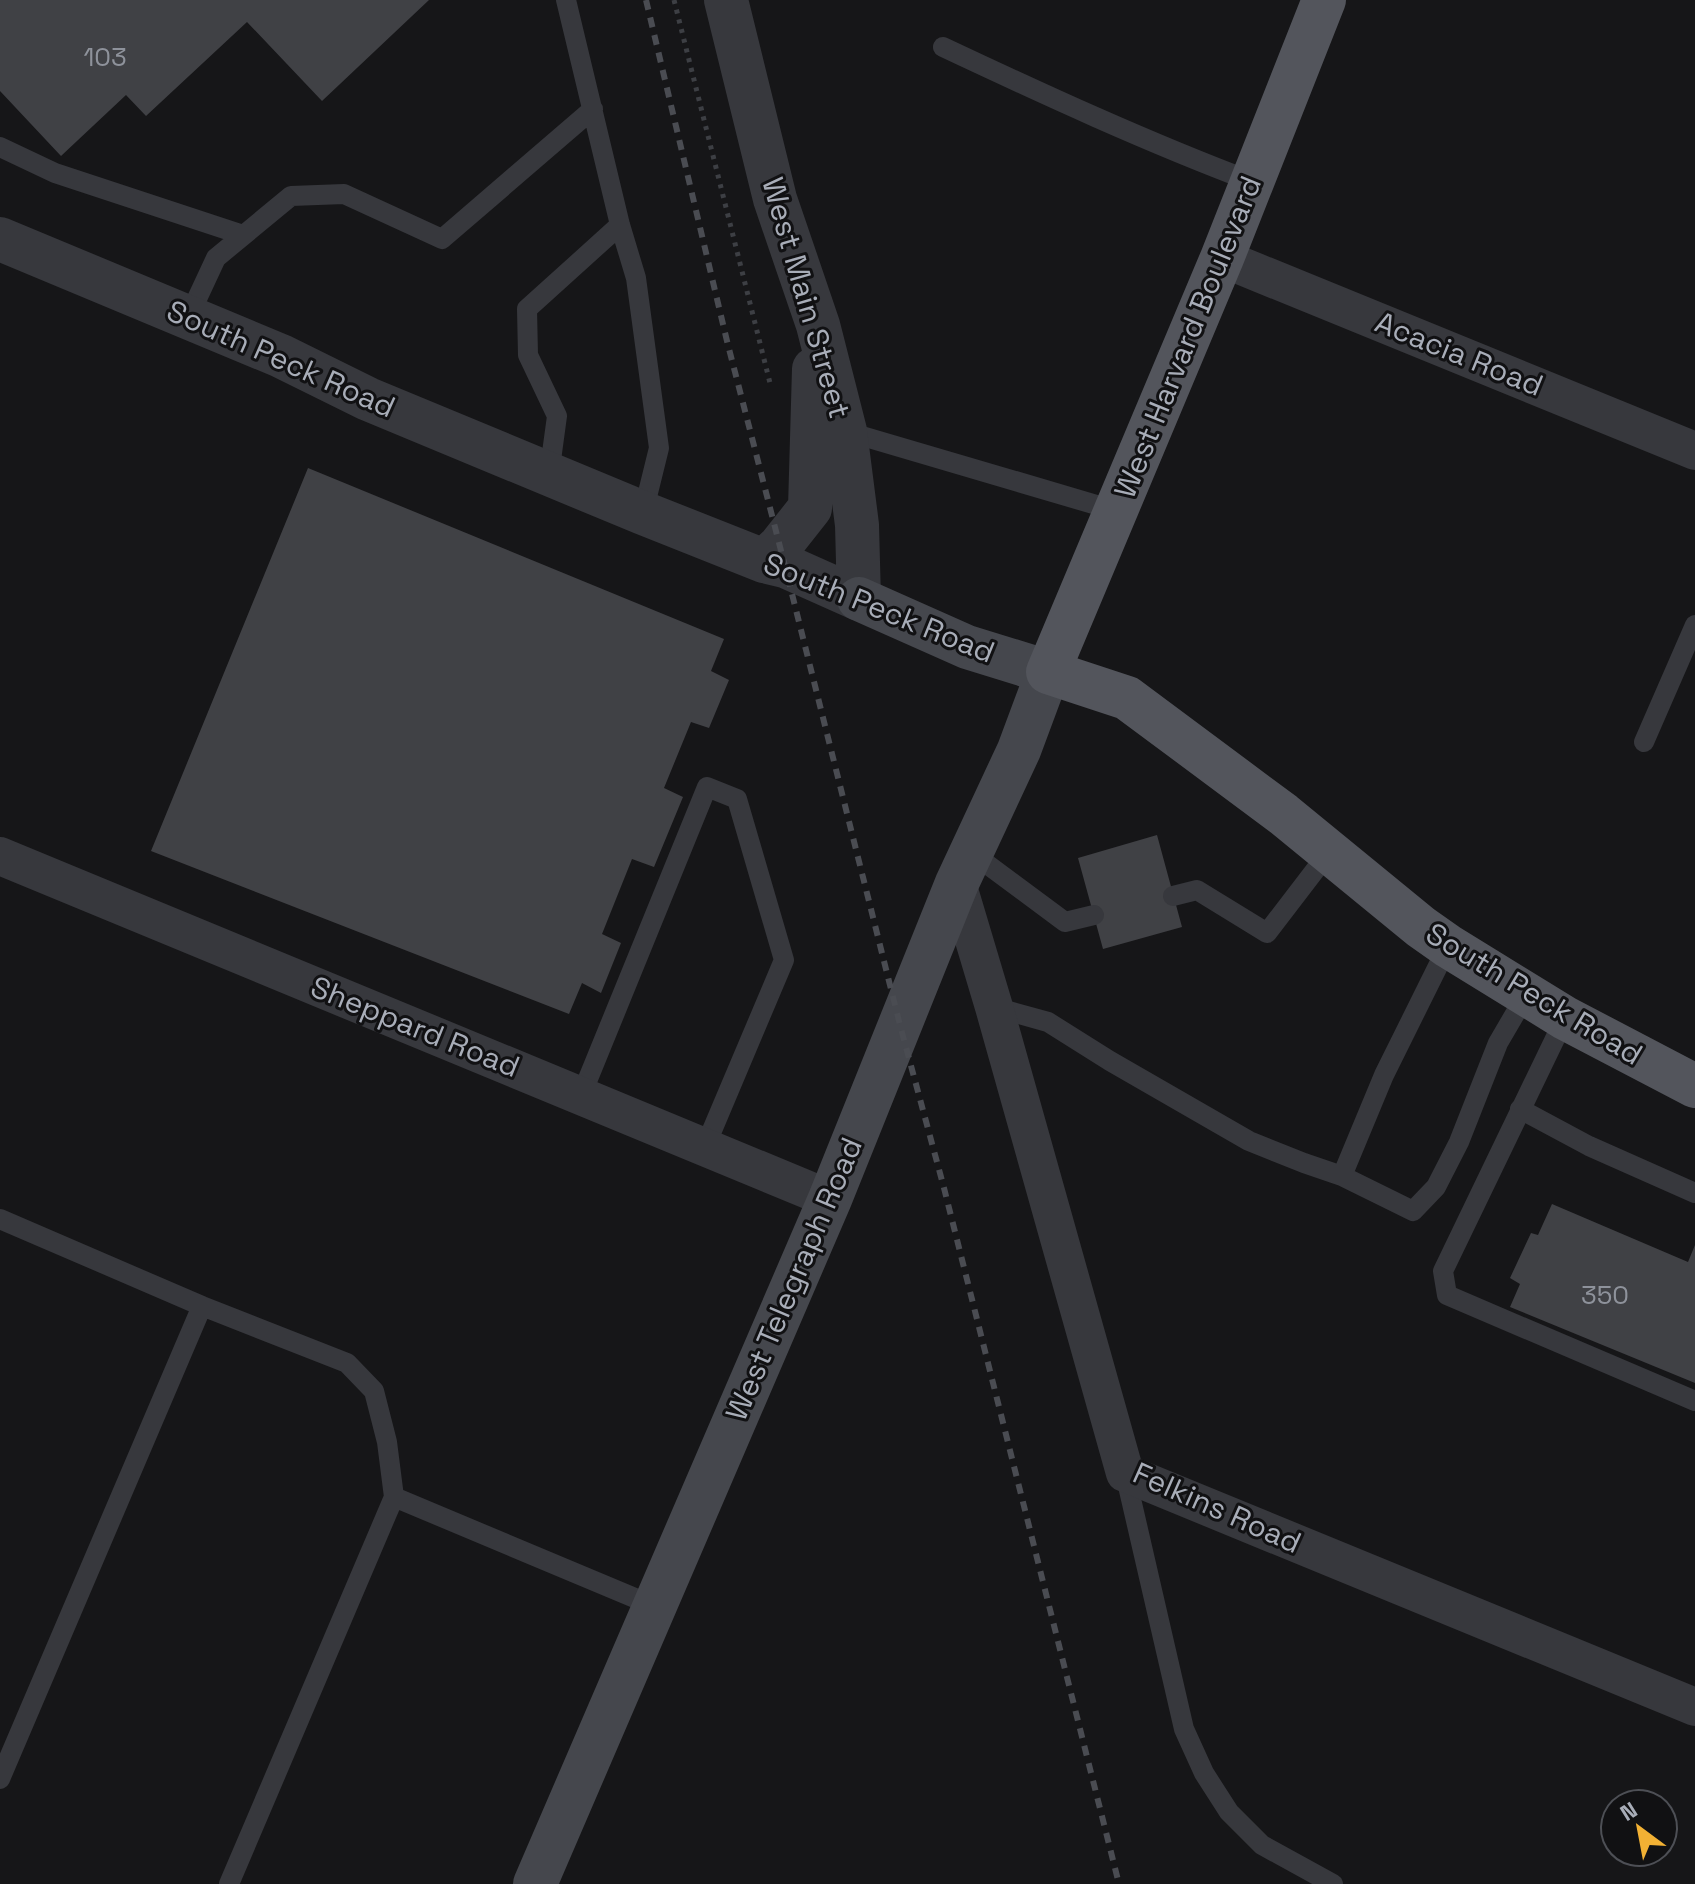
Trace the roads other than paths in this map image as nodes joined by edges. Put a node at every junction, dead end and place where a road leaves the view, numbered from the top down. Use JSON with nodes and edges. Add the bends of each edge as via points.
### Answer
{"nodes":[{"id":1,"x":566,"y":0,"type":"edge"},
{"id":2,"x":726,"y":0,"type":"edge"},
{"id":3,"x":1324,"y":0,"type":"edge"},
{"id":4,"x":943,"y":47,"type":"dead end"},
{"id":5,"x":593,"y":109,"type":"junction"},
{"id":6,"x":0,"y":147,"type":"edge"},
{"id":7,"x":1253,"y":182,"type":"junction"},
{"id":8,"x":620,"y":225,"type":"junction"},
{"id":9,"x":243,"y":235,"type":"junction"},
{"id":10,"x":0,"y":239,"type":"edge"},
{"id":11,"x":1222,"y":258,"type":"junction"},
{"id":12,"x":189,"y":316,"type":"junction"},
{"id":13,"x":815,"y":318,"type":"junction"},
{"id":14,"x":845,"y":431,"type":"junction"},
{"id":15,"x":1695,"y":451,"type":"edge"},
{"id":16,"x":549,"y":475,"type":"junction"},
{"id":17,"x":1117,"y":511,"type":"junction"},
{"id":18,"x":643,"y":513,"type":"junction"},
{"id":19,"x":764,"y":561,"type":"junction"},
{"id":20,"x":859,"y":599,"type":"junction"},
{"id":21,"x":1695,"y":625,"type":"edge"},
{"id":22,"x":1048,"y":672,"type":"junction"},
{"id":23,"x":1644,"y":742,"type":"dead end"},
{"id":24,"x":1329,"y":852,"type":"junction"},
{"id":25,"x":0,"y":856,"type":"edge"},
{"id":26,"x":965,"y":868,"type":"junction"},
{"id":27,"x":1173,"y":896,"type":"dead end"},
{"id":28,"x":1094,"y":915,"type":"dead end"},
{"id":29,"x":1448,"y":946,"type":"junction"},
{"id":30,"x":1526,"y":995,"type":"junction"},
{"id":31,"x":994,"y":1007,"type":"junction"},
{"id":32,"x":1565,"y":1018,"type":"junction"},
{"id":33,"x":1695,"y":1086,"type":"edge"},
{"id":34,"x":581,"y":1096,"type":"junction"},
{"id":35,"x":1520,"y":1109,"type":"junction"},
{"id":36,"x":705,"y":1147,"type":"junction"},
{"id":37,"x":1342,"y":1176,"type":"junction"},
{"id":38,"x":1695,"y":1193,"type":"edge"},
{"id":39,"x":830,"y":1199,"type":"junction"},
{"id":40,"x":0,"y":1219,"type":"edge"},
{"id":41,"x":202,"y":1306,"type":"junction"},
{"id":42,"x":1695,"y":1401,"type":"edge"},
{"id":43,"x":1125,"y":1473,"type":"junction"},
{"id":44,"x":394,"y":1497,"type":"junction"},
{"id":45,"x":654,"y":1606,"type":"junction"},
{"id":46,"x":1695,"y":1707,"type":"edge"},
{"id":47,"x":0,"y":1779,"type":"edge"},
{"id":48,"x":229,"y":1884,"type":"edge"},
{"id":49,"x":535,"y":1884,"type":"edge"},
{"id":50,"x":1333,"y":1884,"type":"edge"}],
"edges":[{"from":1,"to":5,"type":"lane"},
{"from":2,"to":13,"type":"street","name":"West Main Street","via":[[775,199]]},
{"from":3,"to":7,"type":"main road","name":"West Harvard Boulevard"},
{"from":4,"to":7,"type":"lane","via":[[1088,115]]},
{"from":5,"to":8,"type":"lane"},
{"from":5,"to":9,"type":"lane","via":[[442,239],[344,194],[291,196]]},
{"from":6,"to":9,"type":"lane","via":[[55,173]]},
{"from":7,"to":11,"type":"main road","name":"West Harvard Boulevard"},
{"from":8,"to":16,"type":"lane","via":[[527,309],[528,355],[557,416]]},
{"from":8,"to":18,"type":"lane","via":[[636,278],[659,448]]},
{"from":9,"to":12,"type":"lane","via":[[216,258]]},
{"from":10,"to":12,"type":"street","name":"South Peck Road"},
{"from":11,"to":15,"type":"street","name":"Acacia Road"},
{"from":11,"to":17,"type":"main road","name":"West Harvard Boulevard"},
{"from":12,"to":16,"type":"street","name":"South Peck Road"},
{"from":13,"to":14,"type":"street","name":"West Main Street"},
{"from":13,"to":19,"type":"street","via":[[810,508]]},
{"from":14,"to":17,"type":"lane"},
{"from":14,"to":20,"type":"street","name":"West Main Street","via":[[857,525]]},
{"from":16,"to":18,"type":"street","name":"South Peck Road"},
{"from":17,"to":22,"type":"main road","name":"West Harvard Boulevard"},
{"from":18,"to":19,"type":"street","name":"South Peck Road"},
{"from":19,"to":20,"type":"street","name":"South Peck Road"},
{"from":20,"to":22,"type":"main road","name":"South Peck Road","via":[[967,647]]},
{"from":21,"to":23,"type":"lane"},
{"from":22,"to":24,"type":"main road","name":"South Peck Road","via":[[1127,698]]},
{"from":22,"to":26,"type":"main road","name":"West Telegraph Road"},
{"from":24,"to":27,"type":"lane","via":[[1267,933],[1197,890]]},
{"from":24,"to":29,"type":"main road","name":"South Peck Road"},
{"from":25,"to":34,"type":"street","name":"Sheppard Road"},
{"from":26,"to":28,"type":"lane","via":[[1065,922]]},
{"from":26,"to":31,"type":"street","name":"Felkins Road"},
{"from":26,"to":39,"type":"main road","name":"West Telegraph Road"},
{"from":29,"to":30,"type":"main road","name":"South Peck Road"},
{"from":29,"to":37,"type":"lane","via":[[1384,1075]]},
{"from":30,"to":32,"type":"main road","name":"South Peck Road"},
{"from":30,"to":37,"type":"lane","via":[[1498,1043],[1436,1187],[1413,1211]]},
{"from":31,"to":37,"type":"lane","via":[[1048,1022],[1249,1141]]},
{"from":31,"to":43,"type":"street","name":"Felkins Road"},
{"from":32,"to":33,"type":"main road","name":"South Peck Road"},
{"from":32,"to":35,"type":"lane"},
{"from":34,"to":36,"type":"street","name":"Sheppard Road"},
{"from":34,"to":36,"type":"lane","via":[[707,787],[737,799],[784,960]]},
{"from":35,"to":38,"type":"lane"},
{"from":35,"to":42,"type":"lane","via":[[1443,1271],[1447,1295]]},
{"from":36,"to":39,"type":"street","name":"Sheppard Road"},
{"from":39,"to":45,"type":"main road","name":"West Telegraph Road"},
{"from":40,"to":41,"type":"lane"},
{"from":41,"to":44,"type":"lane","via":[[347,1363],[374,1391]]},
{"from":41,"to":47,"type":"lane"},
{"from":43,"to":46,"type":"street","name":"Felkins Road"},
{"from":43,"to":50,"type":"lane","via":[[1184,1729],[1204,1773],[1229,1812],[1262,1845]]},
{"from":44,"to":45,"type":"lane"},
{"from":44,"to":48,"type":"lane"},
{"from":45,"to":49,"type":"main road","name":"West Telegraph Road"}]}
